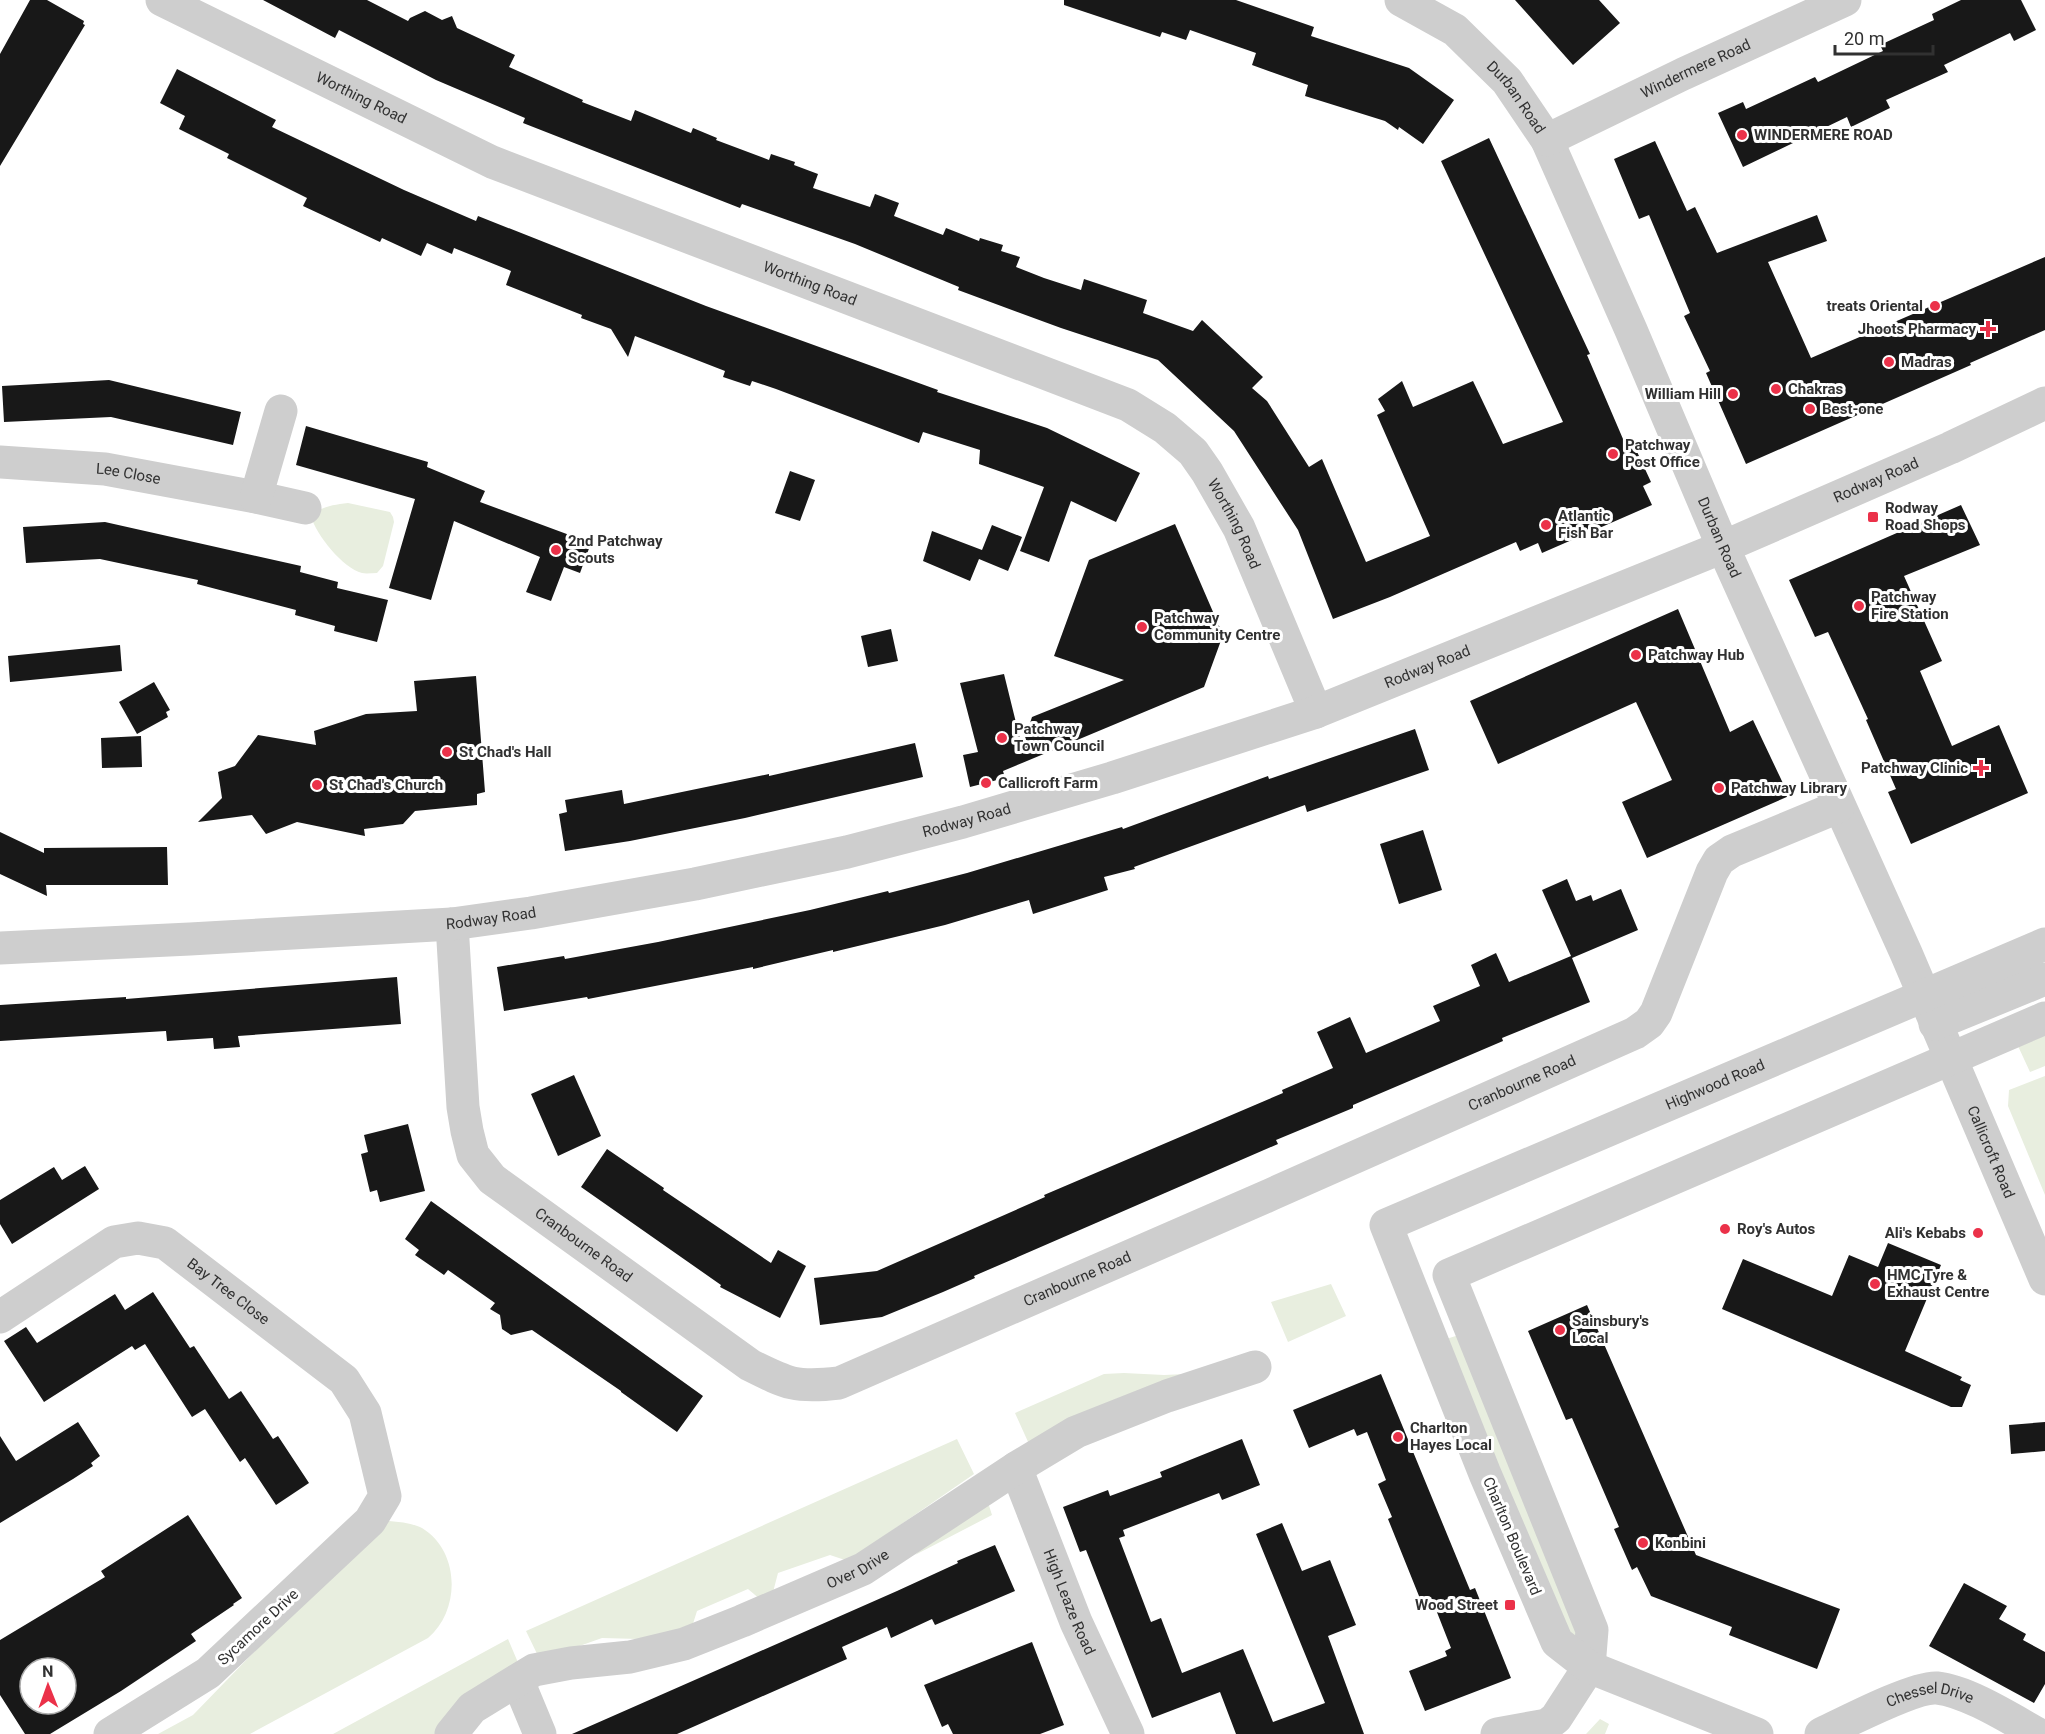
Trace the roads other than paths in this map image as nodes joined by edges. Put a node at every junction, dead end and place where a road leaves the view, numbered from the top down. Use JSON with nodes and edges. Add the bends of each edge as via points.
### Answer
{"nodes":[{"id":1,"x":162,"y":0,"type":"edge"},
{"id":2,"x":1401,"y":0,"type":"edge"},
{"id":3,"x":1845,"y":0,"type":"edge"},
{"id":4,"x":1547,"y":141,"type":"junction"},
{"id":5,"x":2045,"y":404,"type":"edge"},
{"id":6,"x":281,"y":411,"type":"dead end"},
{"id":7,"x":0,"y":462,"type":"edge"},
{"id":8,"x":256,"y":497,"type":"junction"},
{"id":9,"x":305,"y":508,"type":"dead end"},
{"id":10,"x":1723,"y":547,"type":"junction"},
{"id":11,"x":1316,"y":712,"type":"junction"},
{"id":12,"x":1838,"y":807,"type":"junction"},
{"id":13,"x":452,"y":924,"type":"junction"},
{"id":14,"x":2045,"y":944,"type":"edge"},
{"id":15,"x":0,"y":948,"type":"edge"},
{"id":16,"x":2045,"y":979,"type":"edge"},
{"id":17,"x":1930,"y":1010,"type":"junction"},
{"id":18,"x":2045,"y":1018,"type":"edge"},
{"id":19,"x":1950,"y":1059,"type":"junction"},
{"id":20,"x":1386,"y":1225,"type":"joint"},
{"id":21,"x":2042,"y":1262,"type":"edge"},
{"id":22,"x":0,"y":1317,"type":"edge"},
{"id":23,"x":1255,"y":1367,"type":"dead end"},
{"id":24,"x":1016,"y":1468,"type":"junction"},
{"id":25,"x":385,"y":1496,"type":"joint"},
{"id":26,"x":1589,"y":1667,"type":"junction"},
{"id":27,"x":519,"y":1681,"type":"junction"},
{"id":28,"x":110,"y":1734,"type":"edge"},
{"id":29,"x":451,"y":1734,"type":"edge"},
{"id":30,"x":540,"y":1734,"type":"edge"},
{"id":31,"x":1128,"y":1734,"type":"edge"},
{"id":32,"x":1497,"y":1734,"type":"edge"},
{"id":33,"x":1757,"y":1734,"type":"edge"},
{"id":34,"x":1821,"y":1734,"type":"edge"},
{"id":35,"x":2038,"y":1734,"type":"edge"}],
"edges":[{"from":1,"to":11,"type":"street","name":"Worthing Road","via":[[492,162],[1128,405],[1165,428],[1193,452],[1207,472],[1239,528]]},
{"from":2,"to":4,"type":"street","name":"Durban Road","via":[[1455,30],[1507,81]]},
{"from":3,"to":4,"type":"street","name":"Windermere Road"},
{"from":4,"to":10,"type":"street","name":"Durban Road"},
{"from":5,"to":10,"type":"street","name":"Rodway Road"},
{"from":6,"to":8,"type":"street"},
{"from":7,"to":8,"type":"street","name":"Lee Close","via":[[105,469]]},
{"from":8,"to":9,"type":"street","name":"Lee Close"},
{"from":10,"to":11,"type":"street","name":"Rodway Road"},
{"from":10,"to":12,"type":"street","name":"Durban Road"},
{"from":11,"to":13,"type":"street","name":"Rodway Road","via":[[1089,785],[847,852],[695,884]]},
{"from":12,"to":13,"type":"street","name":"Cranbourne Road","via":[[1719,860],[1656,1012],[1635,1033],[839,1383],[813,1386],[787,1384],[750,1365],[492,1179],[473,1155],[466,1131]]},
{"from":12,"to":17,"type":"street","name":"Durban Road"},
{"from":13,"to":15,"type":"street","name":"Rodway Road"},
{"from":14,"to":17,"type":"street","name":"Highwood Road"},
{"from":16,"to":17,"type":"street","name":"Highwood Road"},
{"from":17,"to":19,"type":"street","name":"Callicroft Road"},
{"from":17,"to":20,"type":"street","name":"Highwood Road"},
{"from":18,"to":19,"type":"street"},
{"from":19,"to":21,"type":"street","name":"Callicroft Road"},
{"from":19,"to":26,"type":"street","via":[[1449,1275],[1592,1630]]},
{"from":20,"to":26,"type":"street","name":"Charlton Boulevard","via":[[1557,1642]]},
{"from":22,"to":25,"type":"street","name":"Bay Tree Close","via":[[114,1242],[138,1238],[165,1243],[344,1380],[365,1413]]},
{"from":23,"to":24,"type":"street","name":"Over Drive","via":[[1076,1432]]},
{"from":24,"to":27,"type":"street","name":"Over Drive","via":[[863,1569],[753,1617],[684,1644],[630,1657],[534,1670]]},
{"from":24,"to":31,"type":"street","name":"High Leaze Road","via":[[1076,1622]]},
{"from":25,"to":28,"type":"street","name":"Sycamore Drive","via":[[370,1521],[208,1673]]},
{"from":26,"to":32,"type":"street","via":[[1556,1718],[1547,1725]]},
{"from":26,"to":33,"type":"street","name":"Charlton Boulevard"},
{"from":27,"to":29,"type":"street","name":"Over Drive","via":[[472,1708]]},
{"from":27,"to":30,"type":"street"},
{"from":34,"to":35,"type":"street","name":"Chessel Drive","via":[[1896,1700],[1936,1688],[1967,1697]]}]}
